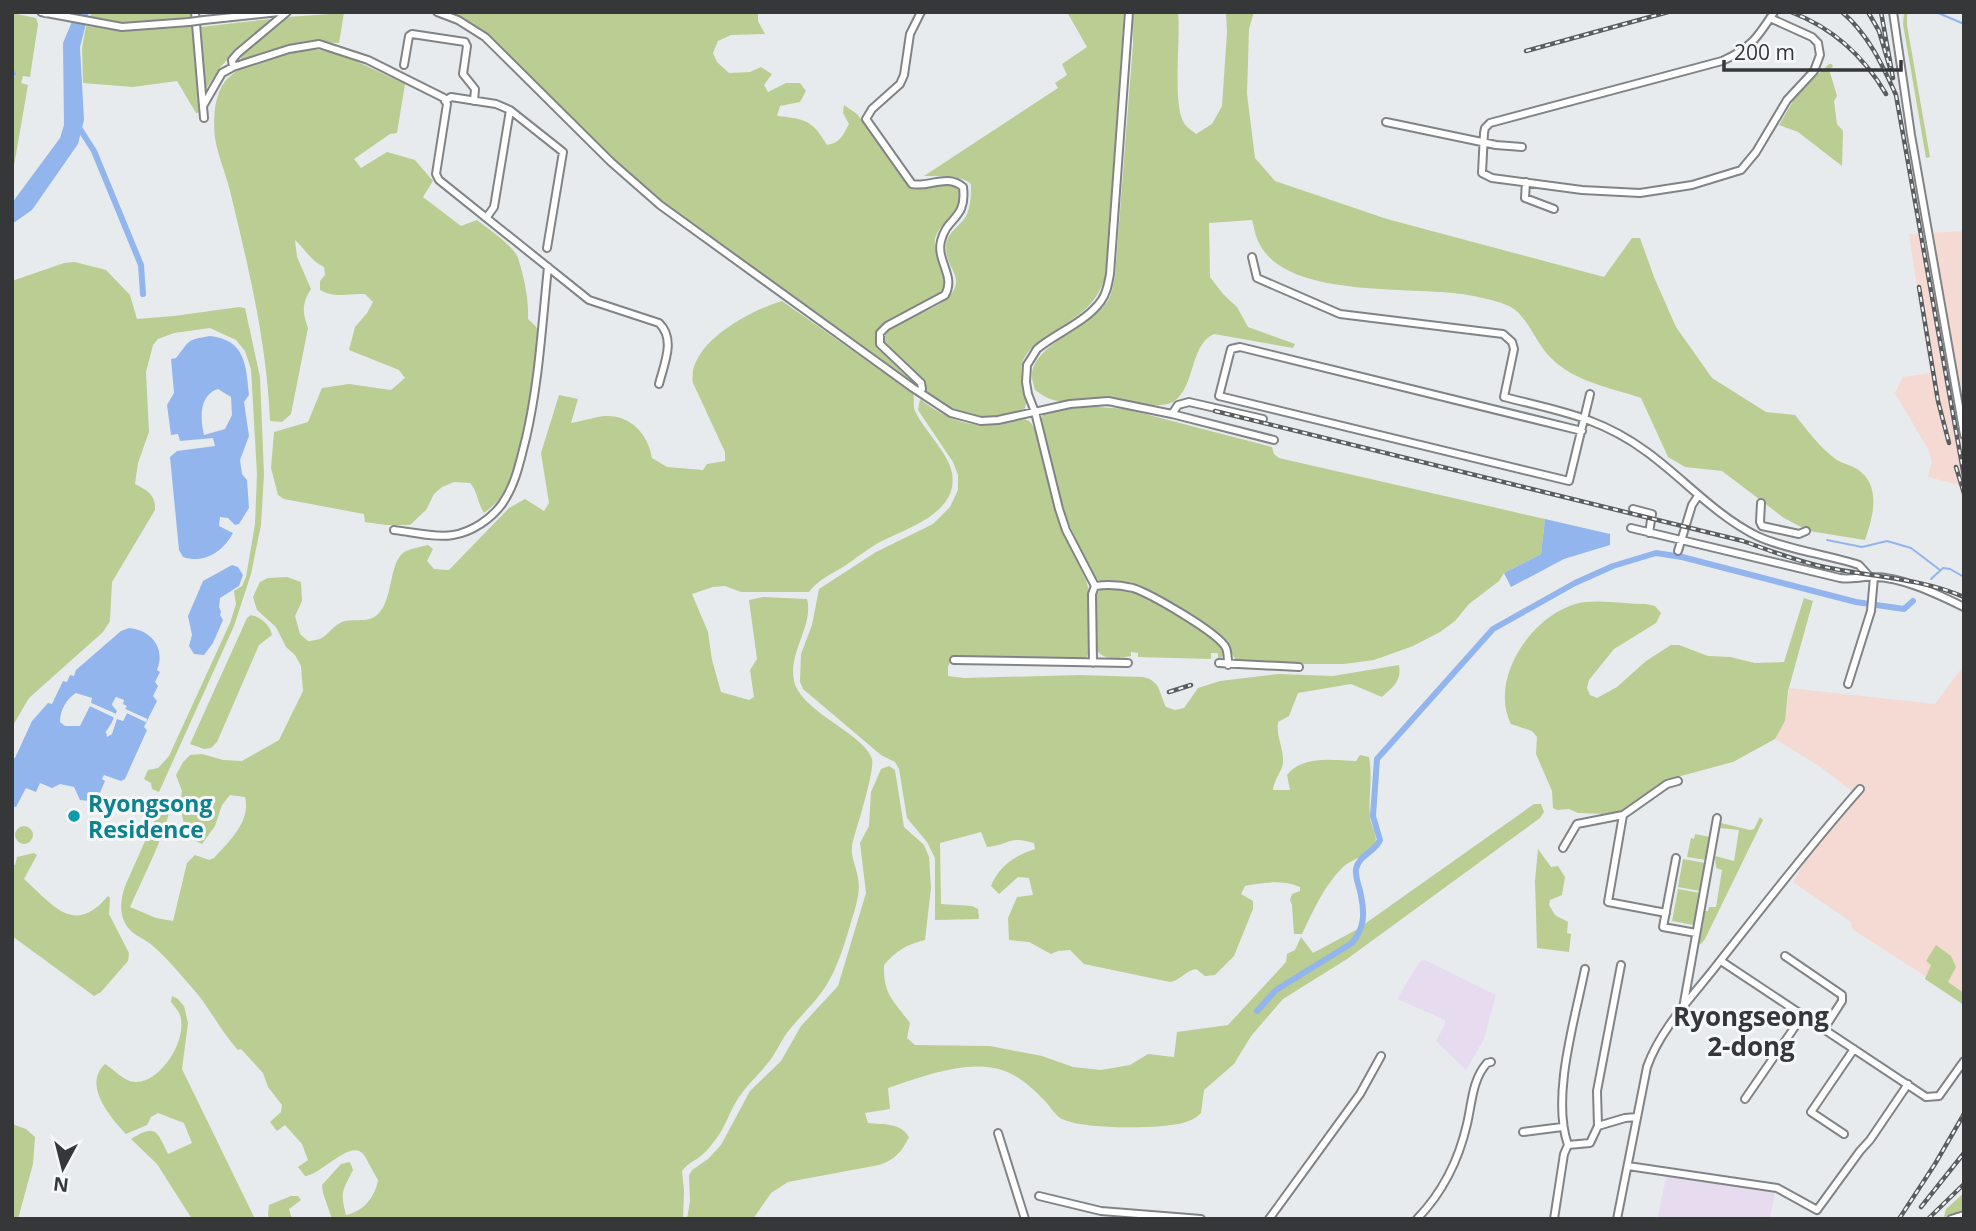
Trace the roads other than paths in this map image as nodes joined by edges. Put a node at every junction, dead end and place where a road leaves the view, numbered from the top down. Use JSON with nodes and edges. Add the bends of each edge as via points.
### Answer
{"nodes":[{"id":1,"x":195,"y":12,"type":"edge"},
{"id":2,"x":279,"y":12,"type":"edge"},
{"id":3,"x":287,"y":12,"type":"edge"},
{"id":4,"x":437,"y":12,"type":"edge"},
{"id":5,"x":921,"y":12,"type":"edge"},
{"id":6,"x":1129,"y":12,"type":"edge"},
{"id":7,"x":1893,"y":12,"type":"edge"},
{"id":8,"x":44,"y":13,"type":"edge"},
{"id":9,"x":60,"y":14,"type":"edge"},
{"id":10,"x":1772,"y":15,"type":"edge"},
{"id":11,"x":404,"y":65,"type":"dead end"},
{"id":12,"x":233,"y":67,"type":"junction"},
{"id":13,"x":445,"y":101,"type":"junction"},
{"id":14,"x":474,"y":101,"type":"junction"},
{"id":15,"x":203,"y":106,"type":"junction"},
{"id":16,"x":510,"y":110,"type":"junction"},
{"id":17,"x":204,"y":118,"type":"dead end"},
{"id":18,"x":1386,"y":122,"type":"dead end"},
{"id":19,"x":1483,"y":142,"type":"junction"},
{"id":20,"x":1522,"y":147,"type":"dead end"},
{"id":21,"x":1526,"y":183,"type":"junction"},
{"id":22,"x":1555,"y":209,"type":"dead end"},
{"id":23,"x":487,"y":217,"type":"junction"},
{"id":24,"x":547,"y":248,"type":"dead end"},
{"id":25,"x":1252,"y":257,"type":"dead end"},
{"id":26,"x":548,"y":267,"type":"junction"},
{"id":27,"x":659,"y":384,"type":"dead end"},
{"id":28,"x":922,"y":389,"type":"dead end"},
{"id":29,"x":1590,"y":394,"type":"dead end"},
{"id":30,"x":1504,"y":397,"type":"junction"},
{"id":31,"x":1544,"y":407,"type":"junction"},
{"id":32,"x":1500,"y":411,"type":"junction"},
{"id":33,"x":1035,"y":412,"type":"junction"},
{"id":34,"x":1172,"y":414,"type":"junction"},
{"id":35,"x":1584,"y":417,"type":"junction"},
{"id":36,"x":1263,"y":419,"type":"dead end"},
{"id":37,"x":1540,"y":421,"type":"junction"},
{"id":38,"x":1581,"y":431,"type":"junction"},
{"id":39,"x":1964,"y":435,"type":"edge"},
{"id":40,"x":1274,"y":440,"type":"dead end"},
{"id":41,"x":1698,"y":496,"type":"junction"},
{"id":42,"x":1761,"y":503,"type":"dead end"},
{"id":43,"x":1633,"y":509,"type":"dead end"},
{"id":44,"x":1762,"y":526,"type":"junction"},
{"id":45,"x":1631,"y":528,"type":"dead end"},
{"id":46,"x":394,"y":530,"type":"dead end"},
{"id":47,"x":1806,"y":531,"type":"dead end"},
{"id":48,"x":1649,"y":533,"type":"junction"},
{"id":49,"x":1757,"y":536,"type":"junction"},
{"id":50,"x":1681,"y":540,"type":"junction"},
{"id":51,"x":1678,"y":551,"type":"dead end"},
{"id":52,"x":1872,"y":576,"type":"junction"},
{"id":53,"x":1095,"y":586,"type":"junction"},
{"id":54,"x":1964,"y":607,"type":"edge"},
{"id":55,"x":954,"y":660,"type":"dead end"},
{"id":56,"x":1093,"y":663,"type":"junction"},
{"id":57,"x":1128,"y":663,"type":"dead end"},
{"id":58,"x":1219,"y":663,"type":"dead end"},
{"id":59,"x":1228,"y":665,"type":"junction"},
{"id":60,"x":1299,"y":667,"type":"dead end"},
{"id":61,"x":1848,"y":684,"type":"dead end"},
{"id":62,"x":1678,"y":781,"type":"dead end"},
{"id":63,"x":1860,"y":789,"type":"dead end"},
{"id":64,"x":1623,"y":815,"type":"junction"},
{"id":65,"x":1717,"y":818,"type":"dead end"},
{"id":66,"x":1563,"y":848,"type":"dead end"},
{"id":67,"x":1676,"y":858,"type":"dead end"},
{"id":68,"x":1666,"y":913,"type":"junction"},
{"id":69,"x":1696,"y":933,"type":"junction"},
{"id":70,"x":1785,"y":956,"type":"dead end"},
{"id":71,"x":1721,"y":961,"type":"junction"},
{"id":72,"x":1621,"y":965,"type":"dead end"},
{"id":73,"x":1585,"y":969,"type":"dead end"},
{"id":74,"x":1682,"y":1010,"type":"junction"},
{"id":75,"x":1803,"y":1015,"type":"junction"},
{"id":76,"x":1824,"y":1029,"type":"junction"},
{"id":77,"x":1854,"y":1049,"type":"junction"},
{"id":78,"x":1381,"y":1056,"type":"dead end"},
{"id":79,"x":1964,"y":1061,"type":"edge"},
{"id":80,"x":1490,"y":1062,"type":"dead end"},
{"id":81,"x":1908,"y":1084,"type":"junction"},
{"id":82,"x":1745,"y":1099,"type":"dead end"},
{"id":83,"x":1637,"y":1117,"type":"junction"},
{"id":84,"x":1598,"y":1126,"type":"junction"},
{"id":85,"x":1562,"y":1127,"type":"junction"},
{"id":86,"x":1523,"y":1132,"type":"dead end"},
{"id":87,"x":998,"y":1133,"type":"dead end"},
{"id":88,"x":1844,"y":1134,"type":"dead end"},
{"id":89,"x":1568,"y":1144,"type":"junction"},
{"id":90,"x":1628,"y":1166,"type":"junction"},
{"id":91,"x":1039,"y":1196,"type":"dead end"},
{"id":92,"x":1025,"y":1219,"type":"edge"},
{"id":93,"x":1201,"y":1219,"type":"edge"},
{"id":94,"x":1269,"y":1219,"type":"edge"},
{"id":95,"x":1417,"y":1219,"type":"edge"},
{"id":96,"x":1554,"y":1219,"type":"edge"},
{"id":97,"x":1617,"y":1219,"type":"edge"}],
"edges":[{"from":1,"to":15,"type":"street"},
{"from":2,"to":9,"type":"street","bridge":true,"via":[[122,27]]},
{"from":3,"to":12,"type":"street","via":[[238,53]]},
{"from":4,"to":33,"type":"street","via":[[485,37],[660,205],[941,407],[981,421]]},
{"from":5,"to":28,"type":"street","via":[[911,34],[900,85],[866,119],[912,184],[950,181],[963,187],[961,211],[941,240],[942,261],[950,281],[945,295],[880,332],[880,344]]},
{"from":6,"to":33,"type":"street","via":[[1111,274],[1101,302],[1031,356],[1026,382]]},
{"from":7,"to":39,"type":"street"},
{"from":8,"to":9,"type":"street"},
{"from":10,"to":19,"type":"street","via":[[1757,38],[1729,59],[1489,123]]},
{"from":10,"to":21,"type":"street","via":[[1812,37],[1820,55],[1814,71],[1787,100],[1741,170],[1643,193]]},
{"from":11,"to":14,"type":"street","via":[[412,34],[465,42],[463,74],[475,89]]},
{"from":12,"to":13,"type":"street","via":[[319,44],[368,60]]},
{"from":12,"to":15,"type":"street","via":[[222,73]]},
{"from":13,"to":14,"type":"street","via":[[451,97]]},
{"from":13,"to":23,"type":"street","via":[[436,174]]},
{"from":14,"to":16,"type":"street"},
{"from":15,"to":17,"type":"street"},
{"from":16,"to":23,"type":"street","via":[[494,206]]},
{"from":16,"to":24,"type":"street","via":[[563,152]]},
{"from":18,"to":19,"type":"street"},
{"from":19,"to":20,"type":"street"},
{"from":19,"to":21,"type":"street","via":[[1482,173]]},
{"from":21,"to":22,"type":"street","via":[[1525,198]]},
{"from":23,"to":26,"type":"street"},
{"from":25,"to":30,"type":"street","via":[[1257,278],[1326,310],[1506,336],[1514,349]]},
{"from":26,"to":27,"type":"street","via":[[589,300],[646,317],[663,327],[668,343]]},
{"from":26,"to":46,"type":"street","via":[[538,380],[519,465],[502,504],[470,530],[454,535]]},
{"from":29,"to":35,"type":"street"},
{"from":30,"to":31,"type":"street"},
{"from":30,"to":32,"type":"street"},
{"from":31,"to":35,"type":"street"},
{"from":31,"to":37,"type":"street"},
{"from":32,"to":37,"type":"street"},
{"from":32,"to":38,"type":"street","via":[[1240,347],[1231,349],[1219,396],[1569,481]]},
{"from":33,"to":34,"type":"street","via":[[1108,401]]},
{"from":33,"to":53,"type":"street","via":[[1066,530]]},
{"from":34,"to":36,"type":"street","via":[[1178,405],[1189,402]]},
{"from":34,"to":40,"type":"street"},
{"from":35,"to":38,"type":"street"},
{"from":35,"to":41,"type":"street","via":[[1646,451]]},
{"from":37,"to":38,"type":"street"},
{"from":41,"to":49,"type":"street"},
{"from":41,"to":50,"type":"street"},
{"from":42,"to":44,"type":"street"},
{"from":43,"to":48,"type":"street","via":[[1652,514]]},
{"from":44,"to":47,"type":"street","via":[[1799,534]]},
{"from":44,"to":49,"type":"street"},
{"from":45,"to":48,"type":"street"},
{"from":48,"to":50,"type":"street"},
{"from":49,"to":52,"type":"street","via":[[1859,565]]},
{"from":50,"to":51,"type":"street"},
{"from":50,"to":52,"type":"street","via":[[1840,579]]},
{"from":52,"to":54,"type":"street","via":[[1907,583]]},
{"from":52,"to":61,"type":"street","via":[[1873,604]]},
{"from":53,"to":56,"type":"street"},
{"from":53,"to":59,"type":"street","via":[[1135,589],[1179,613],[1221,641]]},
{"from":55,"to":56,"type":"street"},
{"from":56,"to":57,"type":"street"},
{"from":58,"to":59,"type":"street"},
{"from":59,"to":60,"type":"street"},
{"from":62,"to":64,"type":"street"},
{"from":63,"to":71,"type":"street","via":[[1815,839]]},
{"from":64,"to":66,"type":"street","via":[[1577,824]]},
{"from":64,"to":68,"type":"street","via":[[1608,902]]},
{"from":65,"to":69,"type":"street"},
{"from":67,"to":68,"type":"street"},
{"from":68,"to":69,"type":"street","via":[[1663,927]]},
{"from":69,"to":74,"type":"street"},
{"from":70,"to":76,"type":"street","via":[[1842,995]]},
{"from":71,"to":74,"type":"street"},
{"from":71,"to":75,"type":"street"},
{"from":72,"to":84,"type":"street","via":[[1597,1091]]},
{"from":73,"to":85,"type":"street","via":[[1567,1060]]},
{"from":74,"to":83,"type":"street","via":[[1653,1052]]},
{"from":75,"to":76,"type":"street"},
{"from":75,"to":82,"type":"street"},
{"from":76,"to":77,"type":"street"},
{"from":77,"to":81,"type":"street"},
{"from":77,"to":88,"type":"street","via":[[1811,1112]]},
{"from":78,"to":94,"type":"street","via":[[1360,1094]]},
{"from":79,"to":81,"type":"street","via":[[1935,1098]]},
{"from":80,"to":95,"type":"street","via":[[1481,1069],[1474,1087],[1463,1140],[1452,1166],[1432,1203]]},
{"from":81,"to":90,"type":"street","via":[[1816,1210],[1777,1188]]},
{"from":83,"to":84,"type":"street"},
{"from":83,"to":90,"type":"street"},
{"from":84,"to":89,"type":"street","via":[[1590,1143]]},
{"from":85,"to":86,"type":"street"},
{"from":85,"to":89,"type":"street"},
{"from":87,"to":92,"type":"street"},
{"from":89,"to":96,"type":"street"},
{"from":90,"to":97,"type":"street"},
{"from":91,"to":93,"type":"street","via":[[1101,1210]]}]}
